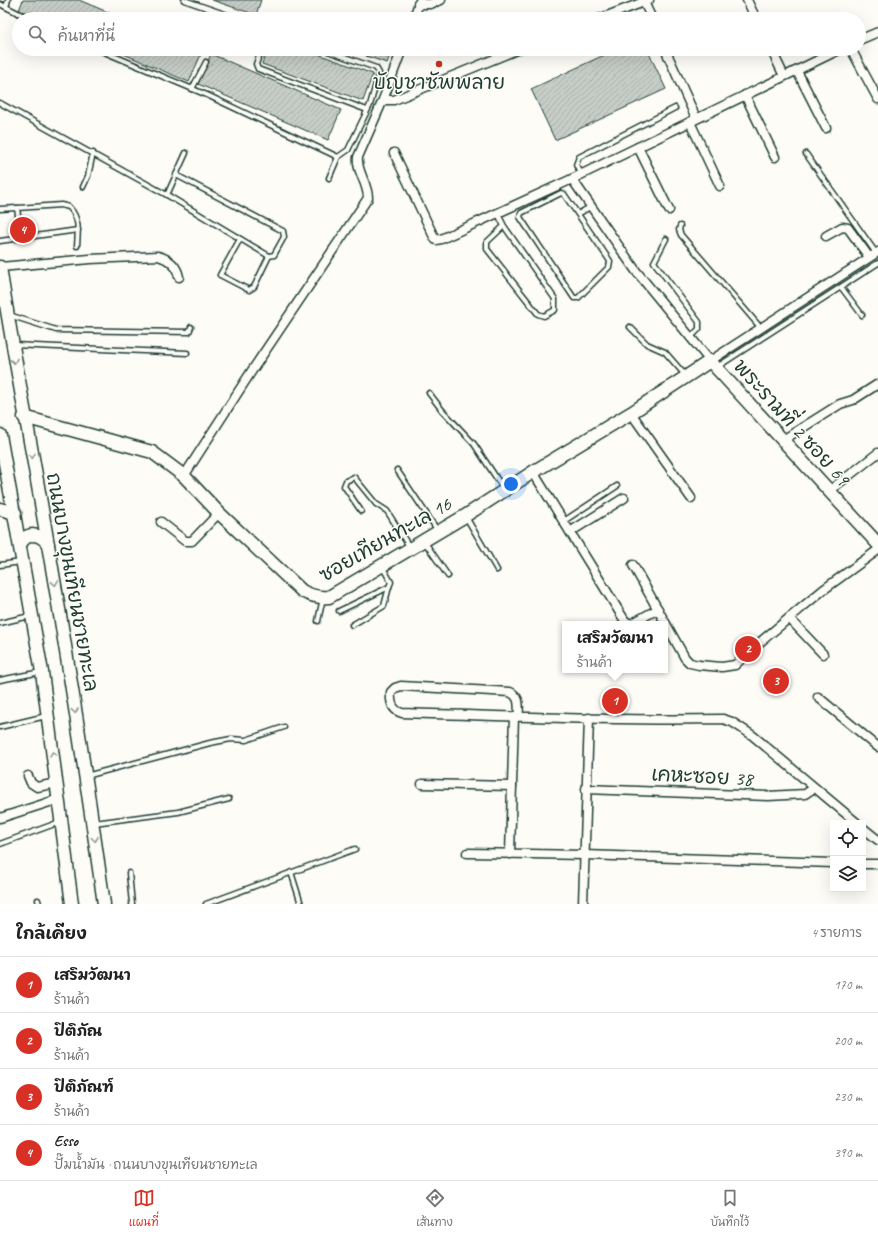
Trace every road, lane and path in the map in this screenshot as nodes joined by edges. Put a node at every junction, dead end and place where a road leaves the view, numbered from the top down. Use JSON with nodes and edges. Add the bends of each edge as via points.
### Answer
{"nodes":[{"id":1,"x":8,"y":0,"type":"edge"},
{"id":2,"x":184,"y":0,"type":"edge"},
{"id":3,"x":441,"y":0,"type":"edge"},
{"id":4,"x":747,"y":0,"type":"edge"},
{"id":5,"x":645,"y":1,"type":"edge"},
{"id":6,"x":419,"y":2,"type":"edge"},
{"id":7,"x":0,"y":4,"type":"edge"},
{"id":8,"x":6,"y":7,"type":"junction"},
{"id":9,"x":16,"y":12,"type":"edge"},
{"id":10,"x":219,"y":12,"type":"edge"},
{"id":11,"x":415,"y":12,"type":"edge"},
{"id":12,"x":617,"y":12,"type":"edge"},
{"id":13,"x":649,"y":12,"type":"edge"},
{"id":14,"x":753,"y":12,"type":"edge"},
{"id":15,"x":878,"y":32,"type":"edge"},
{"id":16,"x":866,"y":37,"type":"edge"},
{"id":17,"x":114,"y":56,"type":"edge"},
{"id":18,"x":259,"y":56,"type":"edge"},
{"id":19,"x":342,"y":56,"type":"edge"},
{"id":20,"x":399,"y":56,"type":"edge"},
{"id":21,"x":502,"y":56,"type":"edge"},
{"id":22,"x":668,"y":56,"type":"edge"},
{"id":23,"x":774,"y":56,"type":"edge"},
{"id":24,"x":827,"y":56,"type":"edge"},
{"id":25,"x":855,"y":56,"type":"edge"},
{"id":26,"x":206,"y":62,"type":"dead end"},
{"id":27,"x":798,"y":71,"type":"junction"},
{"id":28,"x":784,"y":76,"type":"junction"},
{"id":29,"x":192,"y":88,"type":"junction"},
{"id":30,"x":745,"y":95,"type":"junction"},
{"id":31,"x":878,"y":99,"type":"edge"},
{"id":32,"x":383,"y":100,"type":"junction"},
{"id":33,"x":0,"y":103,"type":"edge"},
{"id":34,"x":675,"y":108,"type":"dead end"},
{"id":35,"x":367,"y":110,"type":"junction"},
{"id":36,"x":693,"y":120,"type":"junction"},
{"id":37,"x":826,"y":128,"type":"dead end"},
{"id":38,"x":638,"y":147,"type":"junction"},
{"id":39,"x":93,"y":153,"type":"junction"},
{"id":40,"x":394,"y":153,"type":"dead end"},
{"id":41,"x":186,"y":154,"type":"dead end"},
{"id":42,"x":806,"y":154,"type":"dead end"},
{"id":43,"x":338,"y":157,"type":"junction"},
{"id":44,"x":775,"y":157,"type":"dead end"},
{"id":45,"x":582,"y":174,"type":"junction"},
{"id":46,"x":176,"y":175,"type":"junction"},
{"id":47,"x":329,"y":178,"type":"dead end"},
{"id":48,"x":572,"y":179,"type":"junction"},
{"id":49,"x":720,"y":186,"type":"dead end"},
{"id":50,"x":82,"y":187,"type":"dead end"},
{"id":51,"x":167,"y":195,"type":"junction"},
{"id":52,"x":590,"y":207,"type":"junction"},
{"id":53,"x":17,"y":208,"type":"junction"},
{"id":54,"x":0,"y":209,"type":"edge"},
{"id":55,"x":669,"y":210,"type":"dead end"},
{"id":56,"x":498,"y":214,"type":"junction"},
{"id":57,"x":578,"y":214,"type":"junction"},
{"id":58,"x":504,"y":226,"type":"junction"},
{"id":59,"x":680,"y":226,"type":"dead end"},
{"id":60,"x":78,"y":230,"type":"junction"},
{"id":61,"x":826,"y":236,"type":"dead end"},
{"id":62,"x":21,"y":238,"type":"junction"},
{"id":63,"x":666,"y":238,"type":"dead end"},
{"id":64,"x":240,"y":239,"type":"junction"},
{"id":65,"x":0,"y":241,"type":"edge"},
{"id":66,"x":77,"y":246,"type":"dead end"},
{"id":67,"x":874,"y":254,"type":"edge"},
{"id":68,"x":269,"y":256,"type":"junction"},
{"id":69,"x":878,"y":263,"type":"edge"},
{"id":70,"x":0,"y":267,"type":"edge"},
{"id":71,"x":179,"y":278,"type":"dead end"},
{"id":72,"x":841,"y":287,"type":"junction"},
{"id":73,"x":7,"y":315,"type":"junction"},
{"id":74,"x":862,"y":315,"type":"dead end"},
{"id":75,"x":191,"y":327,"type":"dead end"},
{"id":76,"x":630,"y":327,"type":"dead end"},
{"id":77,"x":760,"y":327,"type":"junction"},
{"id":78,"x":690,"y":338,"type":"junction"},
{"id":79,"x":12,"y":345,"type":"junction"},
{"id":80,"x":187,"y":353,"type":"dead end"},
{"id":81,"x":713,"y":364,"type":"junction"},
{"id":82,"x":687,"y":376,"type":"junction"},
{"id":83,"x":878,"y":384,"type":"edge"},
{"id":84,"x":429,"y":393,"type":"dead end"},
{"id":85,"x":631,"y":413,"type":"junction"},
{"id":86,"x":24,"y":417,"type":"junction"},
{"id":87,"x":0,"y":439,"type":"edge"},
{"id":88,"x":783,"y":440,"type":"junction"},
{"id":89,"x":878,"y":453,"type":"edge"},
{"id":90,"x":397,"y":470,"type":"dead end"},
{"id":91,"x":533,"y":472,"type":"junction"},
{"id":92,"x":184,"y":476,"type":"junction"},
{"id":93,"x":617,"y":486,"type":"dead end"},
{"id":94,"x":504,"y":490,"type":"junction"},
{"id":95,"x":829,"y":491,"type":"junction"},
{"id":96,"x":624,"y":498,"type":"dead end"},
{"id":97,"x":690,"y":498,"type":"dead end"},
{"id":98,"x":0,"y":509,"type":"edge"},
{"id":99,"x":361,"y":511,"type":"dead end"},
{"id":100,"x":15,"y":513,"type":"junction"},
{"id":101,"x":219,"y":513,"type":"junction"},
{"id":102,"x":465,"y":516,"type":"junction"},
{"id":103,"x":564,"y":521,"type":"junction"},
{"id":104,"x":161,"y":522,"type":"dead end"},
{"id":105,"x":438,"y":532,"type":"junction"},
{"id":106,"x":570,"y":532,"type":"junction"},
{"id":107,"x":423,"y":540,"type":"junction"},
{"id":108,"x":48,"y":544,"type":"junction"},
{"id":109,"x":878,"y":544,"type":"edge"},
{"id":110,"x":20,"y":545,"type":"junction"},
{"id":111,"x":410,"y":548,"type":"junction"},
{"id":112,"x":878,"y":550,"type":"edge"},
{"id":113,"x":23,"y":562,"type":"junction"},
{"id":114,"x":381,"y":564,"type":"junction"},
{"id":115,"x":0,"y":565,"type":"edge"},
{"id":116,"x":634,"y":565,"type":"dead end"},
{"id":117,"x":497,"y":570,"type":"dead end"},
{"id":118,"x":448,"y":576,"type":"dead end"},
{"id":119,"x":389,"y":587,"type":"junction"},
{"id":120,"x":323,"y":598,"type":"junction"},
{"id":121,"x":658,"y":609,"type":"junction"},
{"id":122,"x":339,"y":611,"type":"dead end"},
{"id":123,"x":32,"y":616,"type":"junction"},
{"id":124,"x":789,"y":618,"type":"junction"},
{"id":125,"x":318,"y":621,"type":"dead end"},
{"id":126,"x":624,"y":621,"type":"edge"},
{"id":127,"x":636,"y":621,"type":"edge"},
{"id":128,"x":665,"y":621,"type":"edge"},
{"id":129,"x":0,"y":623,"type":"edge"},
{"id":130,"x":352,"y":625,"type":"dead end"},
{"id":131,"x":668,"y":627,"type":"edge"},
{"id":132,"x":823,"y":654,"type":"dead end"},
{"id":133,"x":42,"y":672,"type":"junction"},
{"id":134,"x":0,"y":680,"type":"edge"},
{"id":135,"x":818,"y":697,"type":"dead end"},
{"id":136,"x":48,"y":715,"type":"junction"},
{"id":137,"x":516,"y":716,"type":"junction"},
{"id":138,"x":589,"y":718,"type":"junction"},
{"id":139,"x":0,"y":727,"type":"edge"},
{"id":140,"x":284,"y":727,"type":"dead end"},
{"id":141,"x":878,"y":747,"type":"edge"},
{"id":142,"x":28,"y":776,"type":"dead end"},
{"id":143,"x":86,"y":776,"type":"junction"},
{"id":144,"x":57,"y":783,"type":"junction"},
{"id":145,"x":422,"y":784,"type":"dead end"},
{"id":146,"x":512,"y":786,"type":"junction"},
{"id":147,"x":586,"y":788,"type":"junction"},
{"id":148,"x":814,"y":788,"type":"junction"},
{"id":149,"x":59,"y":799,"type":"junction"},
{"id":150,"x":230,"y":799,"type":"dead end"},
{"id":151,"x":0,"y":818,"type":"edge"},
{"id":152,"x":853,"y":820,"type":"edge"},
{"id":153,"x":62,"y":821,"type":"junction"},
{"id":154,"x":92,"y":823,"type":"junction"},
{"id":155,"x":866,"y":830,"type":"edge"},
{"id":156,"x":878,"y":840,"type":"edge"},
{"id":157,"x":0,"y":844,"type":"edge"},
{"id":158,"x":355,"y":849,"type":"dead end"},
{"id":159,"x":467,"y":853,"type":"dead end"},
{"id":160,"x":510,"y":854,"type":"junction"},
{"id":161,"x":584,"y":855,"type":"junction"},
{"id":162,"x":830,"y":863,"type":"edge"},
{"id":163,"x":866,"y":864,"type":"edge"},
{"id":164,"x":878,"y":864,"type":"edge"},
{"id":165,"x":291,"y":872,"type":"junction"},
{"id":166,"x":129,"y":873,"type":"dead end"},
{"id":167,"x":72,"y":904,"type":"edge"},
{"id":168,"x":104,"y":904,"type":"edge"},
{"id":169,"x":132,"y":904,"type":"edge"},
{"id":170,"x":206,"y":904,"type":"edge"},
{"id":171,"x":301,"y":904,"type":"edge"},
{"id":172,"x":583,"y":904,"type":"edge"}],
"edges":[{"from":1,"to":8,"type":"lane"},
{"from":2,"to":10,"type":"lane"},
{"from":3,"to":6,"type":"street","via":[[430,4]]},
{"from":4,"to":14,"type":"street"},
{"from":5,"to":12,"type":"street"},
{"from":5,"to":13,"type":"street"},
{"from":6,"to":11,"type":"street"},
{"from":7,"to":8,"type":"lane"},
{"from":8,"to":9,"type":"lane"},
{"from":15,"to":16,"type":"street"},
{"from":17,"to":29,"type":"lane"},
{"from":18,"to":35,"type":"lane","via":[[256,64],[258,69]]},
{"from":19,"to":35,"type":"lane","via":[[376,68],[379,73]]},
{"from":20,"to":32,"type":"street"},
{"from":21,"to":32,"type":"street","via":[[394,100]]},
{"from":22,"to":36,"type":"street"},
{"from":23,"to":28,"type":"street"},
{"from":24,"to":27,"type":"street"},
{"from":25,"to":31,"type":"street"},
{"from":26,"to":29,"type":"lane"},
{"from":27,"to":28,"type":"street"},
{"from":27,"to":37,"type":"street"},
{"from":28,"to":30,"type":"street"},
{"from":29,"to":43,"type":"lane"},
{"from":30,"to":36,"type":"street"},
{"from":30,"to":44,"type":"street"},
{"from":32,"to":92,"type":"street","via":[[357,162],[368,190],[368,198]]},
{"from":33,"to":39,"type":"lane"},
{"from":34,"to":45,"type":"lane","via":[[579,157],[576,165]]},
{"from":35,"to":43,"type":"lane","via":[[348,150]]},
{"from":36,"to":38,"type":"street"},
{"from":36,"to":49,"type":"street"},
{"from":38,"to":45,"type":"street"},
{"from":38,"to":55,"type":"street"},
{"from":39,"to":50,"type":"lane","via":[[88,176]]},
{"from":39,"to":51,"type":"lane"},
{"from":40,"to":56,"type":"street","via":[[436,240]]},
{"from":41,"to":46,"type":"lane"},
{"from":42,"to":67,"type":"lane"},
{"from":43,"to":47,"type":"lane"},
{"from":45,"to":48,"type":"street"},
{"from":46,"to":51,"type":"lane"},
{"from":46,"to":68,"type":"lane","via":[[283,231],[284,237],[274,255]]},
{"from":48,"to":52,"type":"street"},
{"from":48,"to":56,"type":"street"},
{"from":51,"to":64,"type":"lane"},
{"from":52,"to":57,"type":"lane"},
{"from":52,"to":78,"type":"street","via":[[636,271]]},
{"from":53,"to":54,"type":"lane"},
{"from":53,"to":60,"type":"lane","via":[[61,205],[69,207],[76,214]]},
{"from":53,"to":62,"type":"lane"},
{"from":56,"to":58,"type":"lane"},
{"from":57,"to":57,"type":"lane","via":[[562,193],[520,215],[574,298],[580,296],[610,264]]},
{"from":58,"to":58,"type":"lane","via":[[487,242],[487,249],[538,314],[544,316],[555,310],[555,300]]},
{"from":59,"to":77,"type":"lane","via":[[681,235]]},
{"from":60,"to":62,"type":"lane"},
{"from":60,"to":66,"type":"lane"},
{"from":61,"to":67,"type":"street","via":[[842,227],[848,228]]},
{"from":62,"to":65,"type":"lane"},
{"from":63,"to":78,"type":"lane","via":[[654,262],[699,322],[699,329]]},
{"from":64,"to":68,"type":"lane"},
{"from":64,"to":68,"type":"lane","via":[[220,275],[246,290],[252,289]]},
{"from":67,"to":77,"type":"street"},
{"from":69,"to":72,"type":"lane"},
{"from":70,"to":71,"type":"street","via":[[158,256],[166,258],[178,269]]},
{"from":70,"to":73,"type":"main road","name":"ถนนบางขุนเทียนชายทะเล"},
{"from":72,"to":74,"type":"lane"},
{"from":72,"to":81,"type":"lane"},
{"from":73,"to":75,"type":"lane","via":[[56,330],[189,332]]},
{"from":73,"to":79,"type":"main road","name":"ถนนบางขุนเทียนชายทะเล"},
{"from":76,"to":82,"type":"lane","via":[[647,344],[665,352]]},
{"from":77,"to":81,"type":"street"},
{"from":78,"to":81,"type":"street"},
{"from":79,"to":80,"type":"lane"},
{"from":79,"to":86,"type":"main road","name":"ถนนบางขุนเทียนชายทะเล","one_way":true},
{"from":81,"to":82,"type":"main road","name":"ซอยเทียนทะเล 16"},
{"from":81,"to":88,"type":"main road","name":"พระรามที่ 2 ซอย 69"},
{"from":82,"to":85,"type":"main road","name":"ซอยเทียนทะเล 16"},
{"from":83,"to":88,"type":"street","via":[[853,400],[840,404]]},
{"from":84,"to":94,"type":"lane","via":[[474,444]]},
{"from":85,"to":91,"type":"main road","name":"ซอยเทียนทะเล 16"},
{"from":85,"to":97,"type":"street"},
{"from":86,"to":92,"type":"main road","name":"ซอยเทียนทะเล 16","via":[[144,448]]},
{"from":86,"to":108,"type":"main road","name":"ถนนบางขุนเทียนชายทะเล","one_way":true},
{"from":87,"to":100,"type":"main road"},
{"from":88,"to":95,"type":"main road","name":"พระรามที่ 2 ซอย 69"},
{"from":89,"to":95,"type":"street"},
{"from":90,"to":105,"type":"lane"},
{"from":91,"to":94,"type":"main road","name":"ซอยเทียนทะเล 16"},
{"from":91,"to":103,"type":"street"},
{"from":92,"to":101,"type":"main road","name":"ซอยเทียนทะเล 16"},
{"from":93,"to":103,"type":"lane"},
{"from":94,"to":102,"type":"main road","name":"ซอยเทียนทะเล 16"},
{"from":95,"to":109,"type":"main road","name":"พระรามที่ 2 ซอย 69"},
{"from":96,"to":106,"type":"street"},
{"from":98,"to":100,"type":"main road"},
{"from":99,"to":111,"type":"lane","via":[[344,486],[346,481],[354,477],[376,504],[387,510]]},
{"from":100,"to":110,"type":"main road"},
{"from":101,"to":104,"type":"street","via":[[192,541],[185,541]]},
{"from":101,"to":120,"type":"main road","name":"ซอยเทียนทะเล 16","via":[[302,591]]},
{"from":102,"to":105,"type":"main road","name":"ซอยเทียนทะเล 16"},
{"from":102,"to":117,"type":"lane"},
{"from":103,"to":106,"type":"street"},
{"from":105,"to":107,"type":"main road","name":"ซอยเทียนทะเล 16"},
{"from":106,"to":126,"type":"street"},
{"from":107,"to":111,"type":"main road","name":"ซอยเทียนทะเล 16"},
{"from":107,"to":118,"type":"lane"},
{"from":108,"to":110,"type":"main road","via":[[43,537],[34,535],[25,538]]},
{"from":108,"to":143,"type":"main road","name":"ถนนบางขุนเทียนชายทะเล","one_way":true},
{"from":110,"to":113,"type":"main road"},
{"from":111,"to":114,"type":"main road","name":"ซอยเทียนทะเล 16"},
{"from":112,"to":124,"type":"street"},
{"from":113,"to":115,"type":"lane"},
{"from":113,"to":123,"type":"main road"},
{"from":114,"to":119,"type":"lane","via":[[390,582]]},
{"from":114,"to":120,"type":"main road","name":"ซอยเทียนทะเล 16"},
{"from":116,"to":121,"type":"street"},
{"from":119,"to":122,"type":"lane"},
{"from":119,"to":130,"type":"lane","via":[[384,606]]},
{"from":120,"to":125,"type":"lane"},
{"from":121,"to":127,"type":"street"},
{"from":121,"to":128,"type":"street"},
{"from":123,"to":129,"type":"lane"},
{"from":123,"to":133,"type":"main road"},
{"from":124,"to":131,"type":"street","via":[[735,665],[722,667],[690,663]]},
{"from":124,"to":132,"type":"street"},
{"from":133,"to":134,"type":"lane"},
{"from":133,"to":136,"type":"main road"},
{"from":135,"to":141,"type":"street"},
{"from":136,"to":139,"type":"lane"},
{"from":144,"to":136,"type":"main road","one_way":true},
{"from":137,"to":137,"type":"street","via":[[518,699],[510,692],[401,686],[391,692],[392,706],[395,711],[402,713]]},
{"from":137,"to":138,"type":"street"},
{"from":137,"to":146,"type":"street"},
{"from":138,"to":147,"type":"street"},
{"from":138,"to":148,"type":"street","via":[[723,719],[752,734]]},
{"from":140,"to":143,"type":"lane","via":[[246,740],[231,739],[210,743]]},
{"from":142,"to":144,"type":"street","via":[[31,783],[37,787]]},
{"from":143,"to":154,"type":"main road","name":"ถนนบางขุนเทียนชายทะเล"},
{"from":144,"to":149,"type":"main road"},
{"from":145,"to":146,"type":"street"},
{"from":146,"to":160,"type":"street"},
{"from":147,"to":148,"type":"street","name":"เคหะซอย 38","via":[[768,796],[805,794]]},
{"from":147,"to":161,"type":"street"},
{"from":148,"to":152,"type":"street"},
{"from":149,"to":151,"type":"street"},
{"from":149,"to":153,"type":"main road"},
{"from":150,"to":154,"type":"lane","via":[[178,812]]},
{"from":153,"to":157,"type":"lane"},
{"from":153,"to":167,"type":"main road"},
{"from":154,"to":168,"type":"main road","name":"ถนนบางขุนเทียนชายทะเล","one_way":true},
{"from":155,"to":156,"type":"street"},
{"from":158,"to":165,"type":"lane"},
{"from":159,"to":160,"type":"street"},
{"from":160,"to":161,"type":"street"},
{"from":161,"to":162,"type":"street"},
{"from":161,"to":172,"type":"street"},
{"from":163,"to":164,"type":"street"},
{"from":165,"to":170,"type":"lane"},
{"from":165,"to":171,"type":"lane"},
{"from":166,"to":169,"type":"lane"}]}
